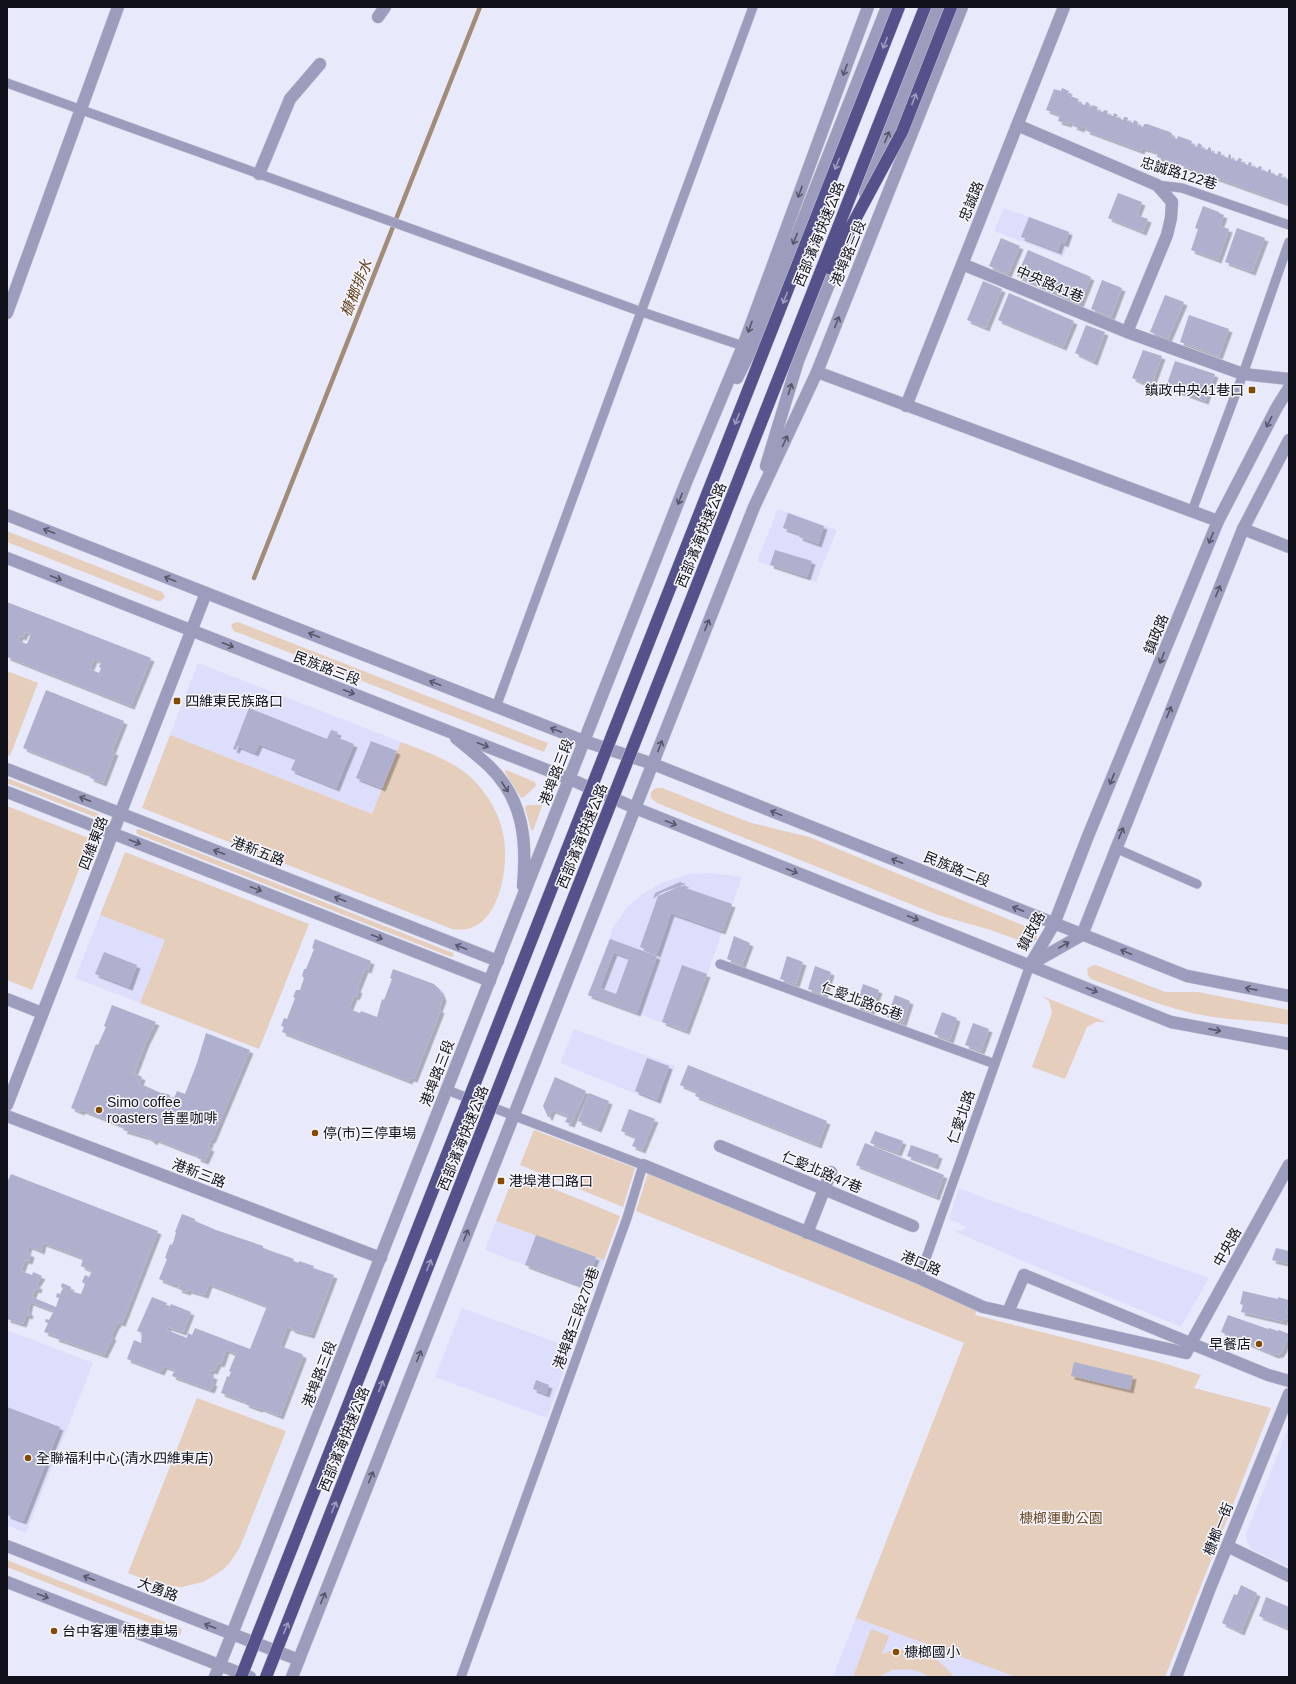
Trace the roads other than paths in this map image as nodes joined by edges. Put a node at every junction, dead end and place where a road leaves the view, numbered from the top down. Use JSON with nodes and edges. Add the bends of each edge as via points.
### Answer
{"nodes":[{"id":1,"x":118,"y":7,"type":"edge"},
{"id":2,"x":753,"y":7,"type":"edge"},
{"id":3,"x":868,"y":7,"type":"edge"},
{"id":4,"x":887,"y":7,"type":"edge"},
{"id":5,"x":899,"y":7,"type":"edge"},
{"id":6,"x":925,"y":7,"type":"edge"},
{"id":7,"x":938,"y":7,"type":"edge"},
{"id":8,"x":951,"y":7,"type":"edge"},
{"id":9,"x":962,"y":7,"type":"edge"},
{"id":10,"x":1064,"y":7,"type":"edge"},
{"id":11,"x":320,"y":64,"type":"dead end"},
{"id":12,"x":7,"y":83,"type":"edge"},
{"id":13,"x":81,"y":110,"type":"junction"},
{"id":14,"x":1017,"y":125,"type":"junction"},
{"id":15,"x":259,"y":174,"type":"junction"},
{"id":16,"x":1157,"y":185,"type":"junction"},
{"id":17,"x":1289,"y":225,"type":"edge"},
{"id":18,"x":1289,"y":242,"type":"edge"},
{"id":19,"x":962,"y":264,"type":"junction"},
{"id":20,"x":642,"y":312,"type":"junction"},
{"id":21,"x":7,"y":313,"type":"edge"},
{"id":22,"x":801,"y":321,"type":"junction"},
{"id":23,"x":1127,"y":332,"type":"junction"},
{"id":24,"x":742,"y":346,"type":"junction"},
{"id":25,"x":817,"y":372,"type":"junction"},
{"id":26,"x":1243,"y":374,"type":"junction"},
{"id":27,"x":1289,"y":379,"type":"edge"},
{"id":28,"x":1289,"y":388,"type":"edge"},
{"id":29,"x":906,"y":406,"type":"junction"},
{"id":30,"x":1289,"y":440,"type":"edge"},
{"id":31,"x":687,"y":480,"type":"junction"},
{"id":32,"x":754,"y":507,"type":"junction"},
{"id":33,"x":1192,"y":511,"type":"junction"},
{"id":34,"x":7,"y":515,"type":"edge"},
{"id":35,"x":1218,"y":521,"type":"junction"},
{"id":36,"x":1242,"y":529,"type":"junction"},
{"id":37,"x":1289,"y":546,"type":"edge"},
{"id":38,"x":7,"y":558,"type":"edge"},
{"id":39,"x":206,"y":593,"type":"junction"},
{"id":40,"x":192,"y":630,"type":"junction"},
{"id":41,"x":496,"y":707,"type":"junction"},
{"id":42,"x":447,"y":731,"type":"junction"},
{"id":43,"x":584,"y":741,"type":"junction"},
{"id":44,"x":619,"y":753,"type":"joint"},
{"id":45,"x":653,"y":764,"type":"junction"},
{"id":46,"x":7,"y":769,"type":"edge"},
{"id":47,"x":570,"y":779,"type":"junction"},
{"id":48,"x":7,"y":792,"type":"edge"},
{"id":49,"x":635,"y":808,"type":"junction"},
{"id":50,"x":121,"y":813,"type":"junction"},
{"id":51,"x":113,"y":833,"type":"junction"},
{"id":52,"x":1115,"y":848,"type":"junction"},
{"id":53,"x":1197,"y":884,"type":"dead end"},
{"id":54,"x":522,"y":900,"type":"junction"},
{"id":55,"x":1054,"y":924,"type":"junction"},
{"id":56,"x":1082,"y":935,"type":"junction"},
{"id":57,"x":498,"y":961,"type":"junction"},
{"id":58,"x":720,"y":964,"type":"dead end"},
{"id":59,"x":1030,"y":965,"type":"junction"},
{"id":60,"x":490,"y":981,"type":"junction"},
{"id":61,"x":1289,"y":996,"type":"edge"},
{"id":62,"x":7,"y":999,"type":"edge"},
{"id":63,"x":42,"y":1014,"type":"junction"},
{"id":64,"x":1289,"y":1044,"type":"edge"},
{"id":65,"x":995,"y":1064,"type":"junction"},
{"id":66,"x":447,"y":1090,"type":"junction"},
{"id":67,"x":7,"y":1105,"type":"edge"},
{"id":68,"x":7,"y":1116,"type":"edge"},
{"id":69,"x":513,"y":1116,"type":"junction"},
{"id":70,"x":720,"y":1146,"type":"dead end"},
{"id":71,"x":643,"y":1165,"type":"junction"},
{"id":72,"x":1289,"y":1165,"type":"edge"},
{"id":73,"x":831,"y":1172,"type":"dead end"},
{"id":74,"x":824,"y":1190,"type":"junction"},
{"id":75,"x":913,"y":1226,"type":"dead end"},
{"id":76,"x":807,"y":1233,"type":"junction"},
{"id":77,"x":381,"y":1258,"type":"junction"},
{"id":78,"x":919,"y":1278,"type":"junction"},
{"id":79,"x":1008,"y":1312,"type":"junction"},
{"id":80,"x":1191,"y":1343,"type":"junction"},
{"id":81,"x":1289,"y":1381,"type":"edge"},
{"id":82,"x":1289,"y":1394,"type":"edge"},
{"id":83,"x":7,"y":1546,"type":"edge"},
{"id":84,"x":1227,"y":1546,"type":"junction"},
{"id":85,"x":1289,"y":1576,"type":"edge"},
{"id":86,"x":7,"y":1582,"type":"edge"},
{"id":87,"x":232,"y":1634,"type":"junction"},
{"id":88,"x":299,"y":1660,"type":"junction"},
{"id":89,"x":220,"y":1665,"type":"junction"},
{"id":90,"x":216,"y":1677,"type":"edge"},
{"id":91,"x":241,"y":1677,"type":"edge"},
{"id":92,"x":250,"y":1677,"type":"edge"},
{"id":93,"x":266,"y":1677,"type":"edge"},
{"id":94,"x":292,"y":1677,"type":"edge"},
{"id":95,"x":461,"y":1677,"type":"edge"},
{"id":96,"x":1176,"y":1677,"type":"edge"}],
"edges":[{"from":1,"to":13,"type":"street"},
{"from":2,"to":20,"type":"lane"},
{"from":3,"to":24,"type":"street","name":"港埠路三段","one_way":true},
{"from":4,"to":31,"type":"street","name":"港埠路三段","one_way":true,"via":[[754,344]]},
{"from":5,"to":91,"type":"highway","name":"西部濱海快速公路","one_way":true,"bridge":true},
{"from":6,"to":22,"type":"highway","name":"西部濱海快速公路","bridge":true},
{"from":32,"to":7,"type":"street","name":"港埠路三段","one_way":true,"via":[[798,361]]},
{"from":22,"to":8,"type":"highway","one_way":true,"bridge":true,"via":[[902,132]]},
{"from":25,"to":9,"type":"street","name":"港埠路三段","one_way":true},
{"from":10,"to":14,"type":"street","name":"忠誠路"},
{"from":11,"to":15,"type":"street","via":[[290,99]]},
{"from":12,"to":13,"type":"lane"},
{"from":13,"to":15,"type":"lane"},
{"from":13,"to":21,"type":"street"},
{"from":14,"to":16,"type":"street","name":"忠誠路122巷"},
{"from":14,"to":19,"type":"street","name":"忠誠路"},
{"from":15,"to":20,"type":"lane"},
{"from":16,"to":17,"type":"lane","name":"忠誠路122巷","via":[[1182,188]]},
{"from":16,"to":23,"type":"street","via":[[1172,202],[1171,218],[1167,235]]},
{"from":18,"to":26,"type":"lane"},
{"from":19,"to":23,"type":"street","name":"中央路41巷"},
{"from":19,"to":29,"type":"street","name":"忠誠路"},
{"from":20,"to":24,"type":"lane"},
{"from":20,"to":41,"type":"lane"},
{"from":93,"to":22,"type":"highway","name":"西部濱海快速公路","one_way":true,"bridge":true},
{"from":23,"to":26,"type":"street","name":"中央路41巷"},
{"from":24,"to":31,"type":"street","name":"港埠路三段"},
{"from":25,"to":29,"type":"street"},
{"from":32,"to":25,"type":"street","name":"港埠路三段","one_way":true},
{"from":26,"to":27,"type":"street","name":"中央路41巷"},
{"from":26,"to":33,"type":"lane"},
{"from":28,"to":35,"type":"street","name":"鎮政路","one_way":true},
{"from":29,"to":33,"type":"street"},
{"from":30,"to":36,"type":"street"},
{"from":31,"to":43,"type":"street","name":"港埠路三段","one_way":true},
{"from":45,"to":32,"type":"street","name":"港埠路三段","one_way":true},
{"from":33,"to":35,"type":"street"},
{"from":39,"to":34,"type":"street","name":"民族路三段","one_way":true},
{"from":35,"to":55,"type":"street","name":"鎮政路","one_way":true},
{"from":36,"to":37,"type":"street"},
{"from":52,"to":36,"type":"street","one_way":true},
{"from":38,"to":40,"type":"street","name":"民族路三段","one_way":true},
{"from":39,"to":40,"type":"street","name":"四維東路"},
{"from":41,"to":39,"type":"street","name":"民族路三段","one_way":true},
{"from":40,"to":42,"type":"street","name":"民族路三段","one_way":true},
{"from":40,"to":50,"type":"street","name":"四維東路"},
{"from":43,"to":41,"type":"street","name":"民族路三段","one_way":true},
{"from":42,"to":47,"type":"street","name":"民族路三段","one_way":true},
{"from":42,"to":54,"type":"street","one_way":true,"via":[[490,768],[504,785],[515,805],[525,846]]},
{"from":43,"to":44,"type":"street","name":"民族路三段"},
{"from":43,"to":47,"type":"street","name":"港埠路三段"},
{"from":44,"to":45,"type":"street","name":"民族路二段"},
{"from":45,"to":49,"type":"street","name":"港埠路三段"},
{"from":55,"to":45,"type":"street","name":"民族路二段","one_way":true},
{"from":50,"to":46,"type":"street","name":"港新五路","one_way":true},
{"from":47,"to":49,"type":"street","name":"民族路三段"},
{"from":47,"to":54,"type":"street","name":"港埠路三段"},
{"from":48,"to":51,"type":"street"},
{"from":49,"to":59,"type":"street","one_way":true},
{"from":49,"to":69,"type":"street","name":"港埠路三段"},
{"from":50,"to":51,"type":"street","name":"四維東路"},
{"from":57,"to":50,"type":"street","name":"港新五路","one_way":true},
{"from":51,"to":60,"type":"street","one_way":true},
{"from":51,"to":63,"type":"street","name":"四維東路"},
{"from":52,"to":53,"type":"lane"},
{"from":52,"to":56,"type":"street"},
{"from":54,"to":57,"type":"street","name":"港埠路三段"},
{"from":55,"to":56,"type":"street","name":"民族路二段"},
{"from":55,"to":59,"type":"street","name":"鎮政路"},
{"from":59,"to":56,"type":"street","name":"鎮政路","one_way":true},
{"from":61,"to":56,"type":"street","name":"民族路二段","one_way":true,"via":[[1187,976]]},
{"from":57,"to":60,"type":"street","name":"港埠路三段"},
{"from":58,"to":65,"type":"lane","name":"仁愛北路65巷"},
{"from":59,"to":64,"type":"street","one_way":true,"via":[[1171,1022]]},
{"from":59,"to":65,"type":"lane","name":"仁愛北路"},
{"from":60,"to":66,"type":"street","name":"港埠路三段"},
{"from":62,"to":63,"type":"street"},
{"from":63,"to":67,"type":"street","name":"四維東路"},
{"from":65,"to":78,"type":"lane","name":"仁愛北路"},
{"from":66,"to":69,"type":"lane"},
{"from":66,"to":77,"type":"street","name":"港埠路三段"},
{"from":68,"to":77,"type":"street","name":"港新三路"},
{"from":69,"to":71,"type":"lane"},
{"from":88,"to":69,"type":"street","name":"港埠路三段","one_way":true},
{"from":70,"to":74,"type":"street","name":"仁愛北路47巷"},
{"from":71,"to":76,"type":"street","name":"港口路"},
{"from":71,"to":95,"type":"lane","name":"港埠路三段270巷","via":[[627,1218]]},
{"from":72,"to":80,"type":"street","name":"中央路"},
{"from":73,"to":74,"type":"street"},
{"from":74,"to":75,"type":"street","name":"仁愛北路47巷"},
{"from":74,"to":76,"type":"street"},
{"from":76,"to":78,"type":"street","name":"港口路"},
{"from":77,"to":87,"type":"street","name":"港埠路三段"},
{"from":78,"to":79,"type":"street","name":"港口路","via":[[983,1307]]},
{"from":79,"to":80,"type":"street","name":"港口路","via":[[1186,1353]]},
{"from":79,"to":80,"type":"street","via":[[1024,1274]]},
{"from":80,"to":81,"type":"street"},
{"from":82,"to":84,"type":"street","name":"槺榔一街"},
{"from":87,"to":83,"type":"street","name":"大勇路","one_way":true},
{"from":84,"to":85,"type":"street"},
{"from":84,"to":96,"type":"street","name":"槺榔一街"},
{"from":86,"to":89,"type":"street","one_way":true},
{"from":87,"to":88,"type":"street","name":"大勇路"},
{"from":87,"to":89,"type":"street","name":"港埠路三段"},
{"from":88,"to":94,"type":"street","name":"港埠路三段"},
{"from":89,"to":90,"type":"street","name":"港埠路三段"},
{"from":89,"to":92,"type":"street"}]}
